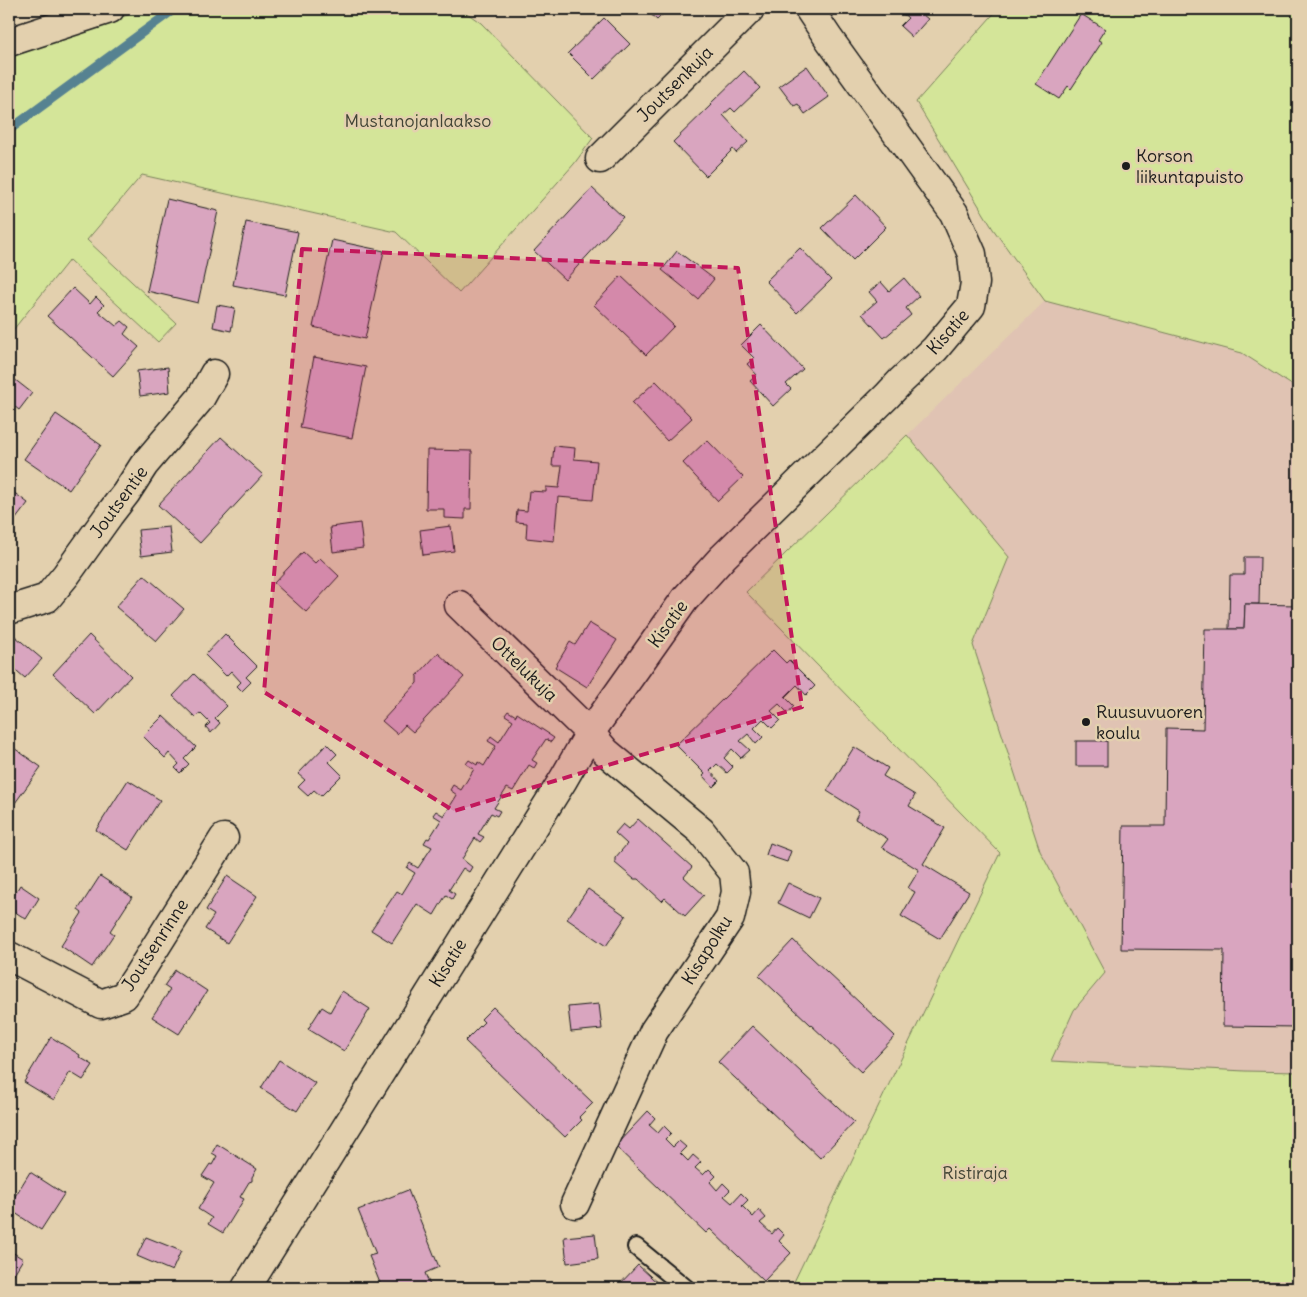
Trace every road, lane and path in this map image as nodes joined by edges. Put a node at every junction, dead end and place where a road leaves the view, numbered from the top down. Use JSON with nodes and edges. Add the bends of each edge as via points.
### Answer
{"nodes":[{"id":1,"x":110,"y":9,"type":"edge"},
{"id":2,"x":750,"y":9,"type":"edge"},
{"id":3,"x":809,"y":9,"type":"edge"},
{"id":4,"x":9,"y":42,"type":"edge"},
{"id":5,"x":600,"y":159,"type":"dead end"},
{"id":6,"x":214,"y":374,"type":"dead end"},
{"id":7,"x":459,"y":605,"type":"dead end"},
{"id":8,"x":9,"y":610,"type":"edge"},
{"id":9,"x":590,"y":733,"type":"junction"},
{"id":10,"x":224,"y":838,"type":"dead end"},
{"id":11,"x":9,"y":956,"type":"edge"},
{"id":12,"x":575,"y":1204,"type":"dead end"},
{"id":13,"x":636,"y":1247,"type":"dead end"},
{"id":14,"x":246,"y":1288,"type":"edge"},
{"id":15,"x":686,"y":1288,"type":"edge"}],
"edges":[{"from":1,"to":4,"type":"street"},
{"from":2,"to":5,"type":"street","name":"Joutsenkuja"},
{"from":3,"to":9,"type":"street","name":"Kisatie","via":[[954,213],[972,254],[975,283],[971,306],[935,349],[723,556],[685,599]]},
{"from":6,"to":8,"type":"street","name":"Joutsentie","via":[[200,398],[144,465],[52,592],[46,598]]},
{"from":7,"to":9,"type":"street","name":"Ottelukuja"},
{"from":9,"to":12,"type":"street","name":"Kisapolku","via":[[606,752],[701,831],[734,873],[736,892],[730,918],[654,1031]]},
{"from":9,"to":14,"type":"street","name":"Kisatie"},
{"from":10,"to":11,"type":"street","name":"Joutsenrinne","via":[[124,996],[101,1004]]},
{"from":13,"to":15,"type":"lane"}]}
